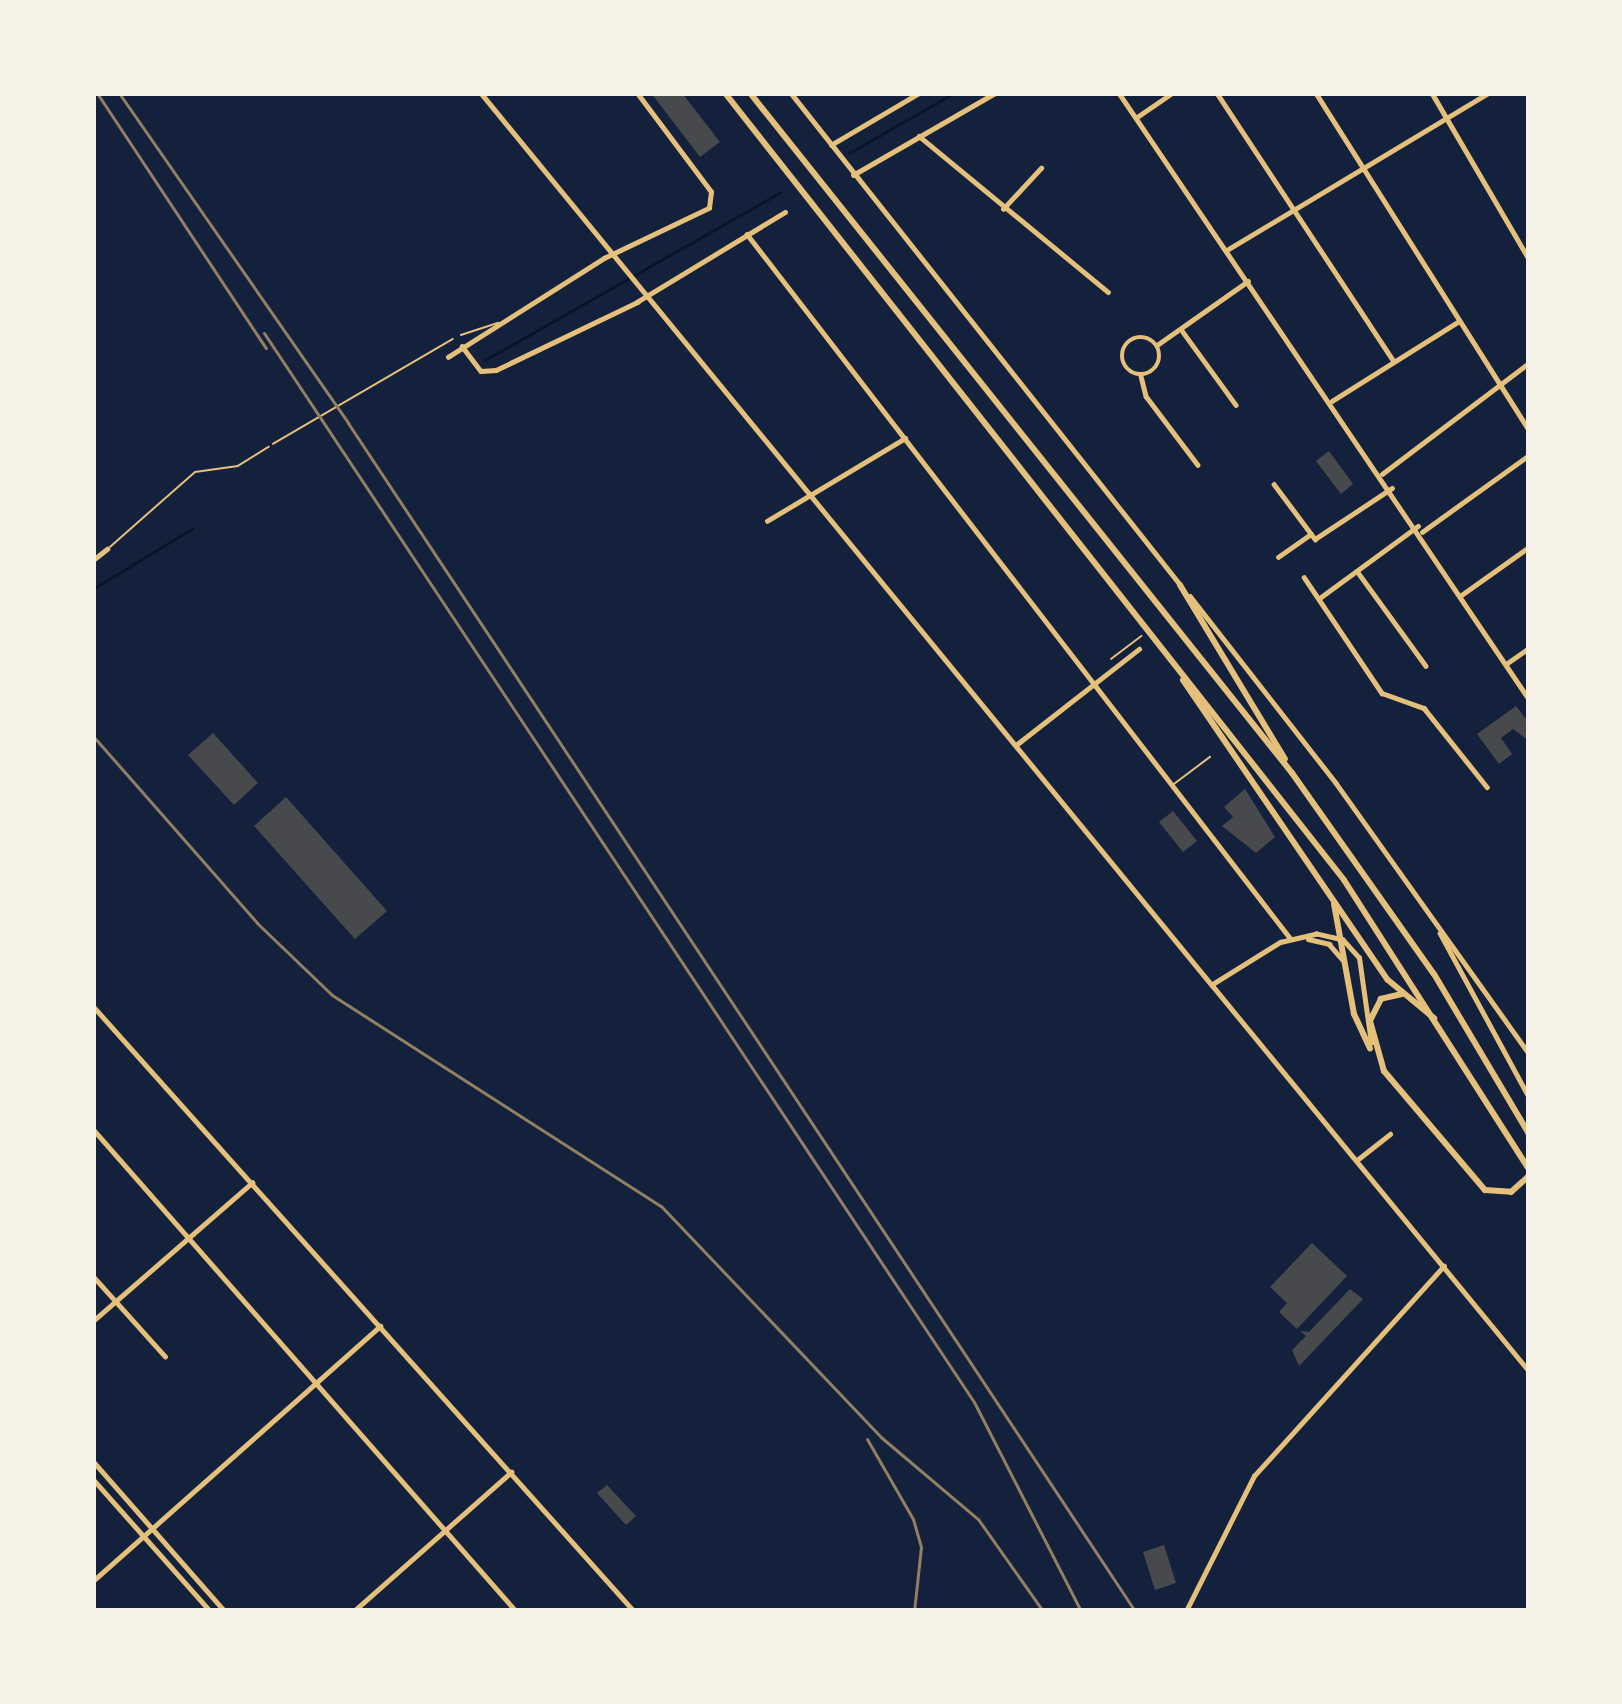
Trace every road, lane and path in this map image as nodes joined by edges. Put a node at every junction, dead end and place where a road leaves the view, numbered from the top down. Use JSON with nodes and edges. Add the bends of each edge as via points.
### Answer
{"nodes":[{"id":1,"x":638,"y":93,"type":"edge"},
{"id":2,"x":724,"y":93,"type":"edge"},
{"id":3,"x":750,"y":93,"type":"edge"},
{"id":4,"x":791,"y":93,"type":"edge"},
{"id":5,"x":919,"y":93,"type":"edge"},
{"id":6,"x":994,"y":93,"type":"edge"},
{"id":7,"x":1119,"y":93,"type":"edge"},
{"id":8,"x":1172,"y":93,"type":"edge"},
{"id":9,"x":1217,"y":93,"type":"edge"},
{"id":10,"x":1316,"y":93,"type":"edge"},
{"id":11,"x":1432,"y":93,"type":"edge"},
{"id":12,"x":1488,"y":93,"type":"edge"},
{"id":13,"x":483,"y":96,"type":"edge"},
{"id":14,"x":1136,"y":118,"type":"junction"},
{"id":15,"x":1447,"y":119,"type":"junction"},
{"id":16,"x":919,"y":136,"type":"junction"},
{"id":17,"x":831,"y":145,"type":"junction"},
{"id":18,"x":1042,"y":169,"type":"dead end"},
{"id":19,"x":1365,"y":170,"type":"junction"},
{"id":20,"x":854,"y":175,"type":"junction"},
{"id":21,"x":1004,"y":209,"type":"junction"},
{"id":22,"x":1293,"y":210,"type":"junction"},
{"id":23,"x":785,"y":212,"type":"dead end"},
{"id":24,"x":748,"y":234,"type":"junction"},
{"id":25,"x":1227,"y":250,"type":"junction"},
{"id":26,"x":613,"y":255,"type":"junction"},
{"id":27,"x":1529,"y":259,"type":"edge"},
{"id":28,"x":1248,"y":281,"type":"junction"},
{"id":29,"x":1108,"y":292,"type":"dead end"},
{"id":30,"x":645,"y":293,"type":"junction"},
{"id":31,"x":1460,"y":320,"type":"junction"},
{"id":32,"x":501,"y":322,"type":"junction"},
{"id":33,"x":1181,"y":330,"type":"junction"},
{"id":34,"x":461,"y":334,"type":"joint"},
{"id":35,"x":1156,"y":345,"type":"junction"},
{"id":36,"x":462,"y":346,"type":"junction"},
{"id":37,"x":448,"y":357,"type":"dead end"},
{"id":38,"x":1394,"y":361,"type":"junction"},
{"id":39,"x":1529,"y":363,"type":"edge"},
{"id":40,"x":1141,"y":376,"type":"junction"},
{"id":41,"x":1501,"y":384,"type":"junction"},
{"id":42,"x":1332,"y":401,"type":"junction"},
{"id":43,"x":1236,"y":405,"type":"dead end"},
{"id":44,"x":1529,"y":430,"type":"edge"},
{"id":45,"x":905,"y":438,"type":"junction"},
{"id":46,"x":268,"y":447,"type":"joint"},
{"id":47,"x":1529,"y":455,"type":"edge"},
{"id":48,"x":1198,"y":465,"type":"dead end"},
{"id":49,"x":1382,"y":474,"type":"junction"},
{"id":50,"x":1274,"y":484,"type":"dead end"},
{"id":51,"x":1392,"y":488,"type":"junction"},
{"id":52,"x":812,"y":495,"type":"junction"},
{"id":53,"x":766,"y":520,"type":"dead end"},
{"id":54,"x":1420,"y":529,"type":"junction"},
{"id":55,"x":1311,"y":534,"type":"junction"},
{"id":56,"x":1529,"y":547,"type":"edge"},
{"id":57,"x":107,"y":549,"type":"joint"},
{"id":58,"x":1278,"y":557,"type":"dead end"},
{"id":59,"x":93,"y":560,"type":"edge"},
{"id":60,"x":1357,"y":572,"type":"junction"},
{"id":61,"x":1304,"y":577,"type":"dead end"},
{"id":62,"x":1180,"y":585,"type":"junction"},
{"id":63,"x":1460,"y":596,"type":"junction"},
{"id":64,"x":1319,"y":598,"type":"junction"},
{"id":65,"x":1136,"y":640,"type":"dead end"},
{"id":66,"x":1529,"y":648,"type":"edge"},
{"id":67,"x":1139,"y":649,"type":"dead end"},
{"id":68,"x":1111,"y":659,"type":"dead end"},
{"id":69,"x":1505,"y":664,"type":"junction"},
{"id":70,"x":1177,"y":666,"type":"junction"},
{"id":71,"x":1426,"y":666,"type":"dead end"},
{"id":72,"x":1096,"y":680,"type":"junction"},
{"id":73,"x":1529,"y":699,"type":"edge"},
{"id":74,"x":1016,"y":745,"type":"junction"},
{"id":75,"x":1210,"y":757,"type":"dead end"},
{"id":76,"x":1292,"y":773,"type":"junction"},
{"id":77,"x":1174,"y":784,"type":"junction"},
{"id":78,"x":1487,"y":788,"type":"dead end"},
{"id":79,"x":1334,"y":900,"type":"junction"},
{"id":80,"x":1429,"y":913,"type":"junction"},
{"id":81,"x":1317,"y":934,"type":"junction"},
{"id":82,"x":1294,"y":939,"type":"junction"},
{"id":83,"x":1342,"y":940,"type":"junction"},
{"id":84,"x":1345,"y":962,"type":"junction"},
{"id":85,"x":1212,"y":986,"type":"junction"},
{"id":86,"x":1402,"y":994,"type":"junction"},
{"id":87,"x":94,"y":1010,"type":"edge"},
{"id":88,"x":1445,"y":1028,"type":"junction"},
{"id":89,"x":1371,"y":1043,"type":"junction"},
{"id":90,"x":1529,"y":1054,"type":"edge"},
{"id":91,"x":1375,"y":1056,"type":"junction"},
{"id":92,"x":1529,"y":1097,"type":"edge"},
{"id":93,"x":93,"y":1130,"type":"edge"},
{"id":94,"x":1390,"y":1134,"type":"dead end"},
{"id":95,"x":1529,"y":1134,"type":"edge"},
{"id":96,"x":1357,"y":1160,"type":"junction"},
{"id":97,"x":1529,"y":1173,"type":"edge"},
{"id":98,"x":252,"y":1183,"type":"junction"},
{"id":99,"x":189,"y":1237,"type":"junction"},
{"id":100,"x":1444,"y":1266,"type":"junction"},
{"id":101,"x":93,"y":1276,"type":"edge"},
{"id":102,"x":115,"y":1302,"type":"junction"},
{"id":103,"x":93,"y":1321,"type":"edge"},
{"id":104,"x":380,"y":1325,"type":"junction"},
{"id":105,"x":165,"y":1356,"type":"dead end"},
{"id":106,"x":1529,"y":1371,"type":"edge"},
{"id":107,"x":316,"y":1383,"type":"junction"},
{"id":108,"x":93,"y":1461,"type":"edge"},
{"id":109,"x":511,"y":1472,"type":"junction"},
{"id":110,"x":93,"y":1479,"type":"edge"},
{"id":111,"x":151,"y":1527,"type":"junction"},
{"id":112,"x":448,"y":1530,"type":"junction"},
{"id":113,"x":142,"y":1535,"type":"junction"},
{"id":114,"x":93,"y":1581,"type":"edge"},
{"id":115,"x":210,"y":1611,"type":"edge"},
{"id":116,"x":225,"y":1611,"type":"edge"},
{"id":117,"x":354,"y":1611,"type":"edge"},
{"id":118,"x":516,"y":1611,"type":"edge"},
{"id":119,"x":634,"y":1611,"type":"edge"},
{"id":120,"x":1186,"y":1611,"type":"edge"}],
"edges":[{"from":1,"to":26,"type":"street","via":[[711,201],[704,213]]},
{"from":2,"to":70,"type":"main road"},
{"from":3,"to":76,"type":"main road"},
{"from":4,"to":17,"type":"street"},
{"from":5,"to":17,"type":"street"},
{"from":6,"to":16,"type":"street"},
{"from":7,"to":14,"type":"street"},
{"from":8,"to":14,"type":"street"},
{"from":9,"to":22,"type":"street"},
{"from":10,"to":19,"type":"street"},
{"from":11,"to":15,"type":"street"},
{"from":12,"to":15,"type":"street"},
{"from":13,"to":26,"type":"street"},
{"from":14,"to":25,"type":"street"},
{"from":15,"to":19,"type":"street"},
{"from":15,"to":27,"type":"street"},
{"from":16,"to":20,"type":"street"},
{"from":16,"to":21,"type":"street"},
{"from":17,"to":20,"type":"street"},
{"from":18,"to":21,"type":"street"},
{"from":19,"to":22,"type":"street"},
{"from":19,"to":31,"type":"street"},
{"from":20,"to":62,"type":"street"},
{"from":21,"to":29,"type":"street"},
{"from":22,"to":25,"type":"street"},
{"from":22,"to":38,"type":"street"},
{"from":23,"to":24,"type":"street"},
{"from":24,"to":30,"type":"street"},
{"from":24,"to":45,"type":"street"},
{"from":25,"to":28,"type":"street"},
{"from":26,"to":30,"type":"street"},
{"from":26,"to":32,"type":"street"},
{"from":28,"to":33,"type":"street"},
{"from":28,"to":42,"type":"street"},
{"from":30,"to":36,"type":"street","via":[[496,370],[481,371]]},
{"from":30,"to":52,"type":"street"},
{"from":31,"to":38,"type":"street"},
{"from":31,"to":41,"type":"street"},
{"from":32,"to":34,"type":"lane"},
{"from":32,"to":36,"type":"street"},
{"from":33,"to":35,"type":"street"},
{"from":33,"to":43,"type":"street"},
{"from":34,"to":46,"type":"path"},
{"from":35,"to":40,"type":"street","via":[[1159,362]]},
{"from":35,"to":40,"type":"street","via":[[1140,337],[1124,347],[1124,366]]},
{"from":36,"to":37,"type":"street"},
{"from":38,"to":42,"type":"street"},
{"from":39,"to":41,"type":"street"},
{"from":40,"to":48,"type":"street","via":[[1146,396]]},
{"from":41,"to":44,"type":"street"},
{"from":41,"to":49,"type":"street"},
{"from":42,"to":49,"type":"street"},
{"from":45,"to":52,"type":"street"},
{"from":45,"to":72,"type":"street"},
{"from":46,"to":57,"type":"lane","via":[[238,466],[195,472]]},
{"from":47,"to":54,"type":"street"},
{"from":49,"to":51,"type":"street"},
{"from":50,"to":55,"type":"street"},
{"from":51,"to":54,"type":"street"},
{"from":51,"to":55,"type":"street","via":[[1315,539]]},
{"from":52,"to":53,"type":"street"},
{"from":52,"to":74,"type":"street"},
{"from":54,"to":60,"type":"street"},
{"from":54,"to":63,"type":"street"},
{"from":55,"to":58,"type":"street"},
{"from":56,"to":63,"type":"street"},
{"from":57,"to":59,"type":"street"},
{"from":60,"to":64,"type":"street"},
{"from":60,"to":71,"type":"street"},
{"from":61,"to":64,"type":"street"},
{"from":62,"to":76,"type":"main road"},
{"from":62,"to":80,"type":"street"},
{"from":63,"to":69,"type":"street"},
{"from":64,"to":78,"type":"street","via":[[1382,693],[1424,708]]},
{"from":65,"to":68,"type":"path"},
{"from":66,"to":69,"type":"street"},
{"from":67,"to":72,"type":"street"},
{"from":69,"to":73,"type":"street"},
{"from":70,"to":79,"type":"main road","via":[[1200,714]]},
{"from":70,"to":88,"type":"main road","via":[[1356,896]]},
{"from":72,"to":74,"type":"street"},
{"from":72,"to":77,"type":"street"},
{"from":74,"to":85,"type":"street"},
{"from":75,"to":77,"type":"lane"},
{"from":76,"to":95,"type":"main road","via":[[1433,974]]},
{"from":77,"to":82,"type":"street"},
{"from":79,"to":81,"type":"street","via":[[1333,922]]},
{"from":79,"to":83,"type":"main road"},
{"from":79,"to":86,"type":"main road"},
{"from":80,"to":90,"type":"street"},
{"from":80,"to":92,"type":"street"},
{"from":81,"to":82,"type":"street"},
{"from":81,"to":83,"type":"street"},
{"from":82,"to":84,"type":"street","via":[[1324,941]]},
{"from":82,"to":85,"type":"street"},
{"from":83,"to":84,"type":"main road"},
{"from":83,"to":89,"type":"street","via":[[1359,958]]},
{"from":84,"to":91,"type":"main road","via":[[1354,1014]]},
{"from":85,"to":96,"type":"street"},
{"from":86,"to":88,"type":"main road"},
{"from":86,"to":89,"type":"main road","via":[[1376,1006]]},
{"from":87,"to":98,"type":"street"},
{"from":88,"to":97,"type":"main road"},
{"from":89,"to":91,"type":"main road"},
{"from":91,"to":97,"type":"main road","via":[[1475,1180],[1491,1192],[1511,1192]]},
{"from":93,"to":99,"type":"street"},
{"from":94,"to":96,"type":"street"},
{"from":96,"to":100,"type":"street"},
{"from":98,"to":99,"type":"street"},
{"from":98,"to":104,"type":"street"},
{"from":99,"to":102,"type":"street"},
{"from":99,"to":107,"type":"street"},
{"from":100,"to":106,"type":"street"},
{"from":100,"to":120,"type":"street","via":[[1255,1476]]},
{"from":101,"to":102,"type":"street"},
{"from":102,"to":103,"type":"street"},
{"from":102,"to":105,"type":"street"},
{"from":104,"to":107,"type":"street"},
{"from":104,"to":109,"type":"street"},
{"from":107,"to":111,"type":"street"},
{"from":107,"to":112,"type":"street"},
{"from":108,"to":111,"type":"street"},
{"from":109,"to":112,"type":"street"},
{"from":109,"to":119,"type":"street"},
{"from":110,"to":113,"type":"street"},
{"from":111,"to":113,"type":"street"},
{"from":111,"to":116,"type":"street"},
{"from":112,"to":117,"type":"street"},
{"from":112,"to":118,"type":"street"},
{"from":113,"to":114,"type":"street"},
{"from":113,"to":115,"type":"street"}]}
